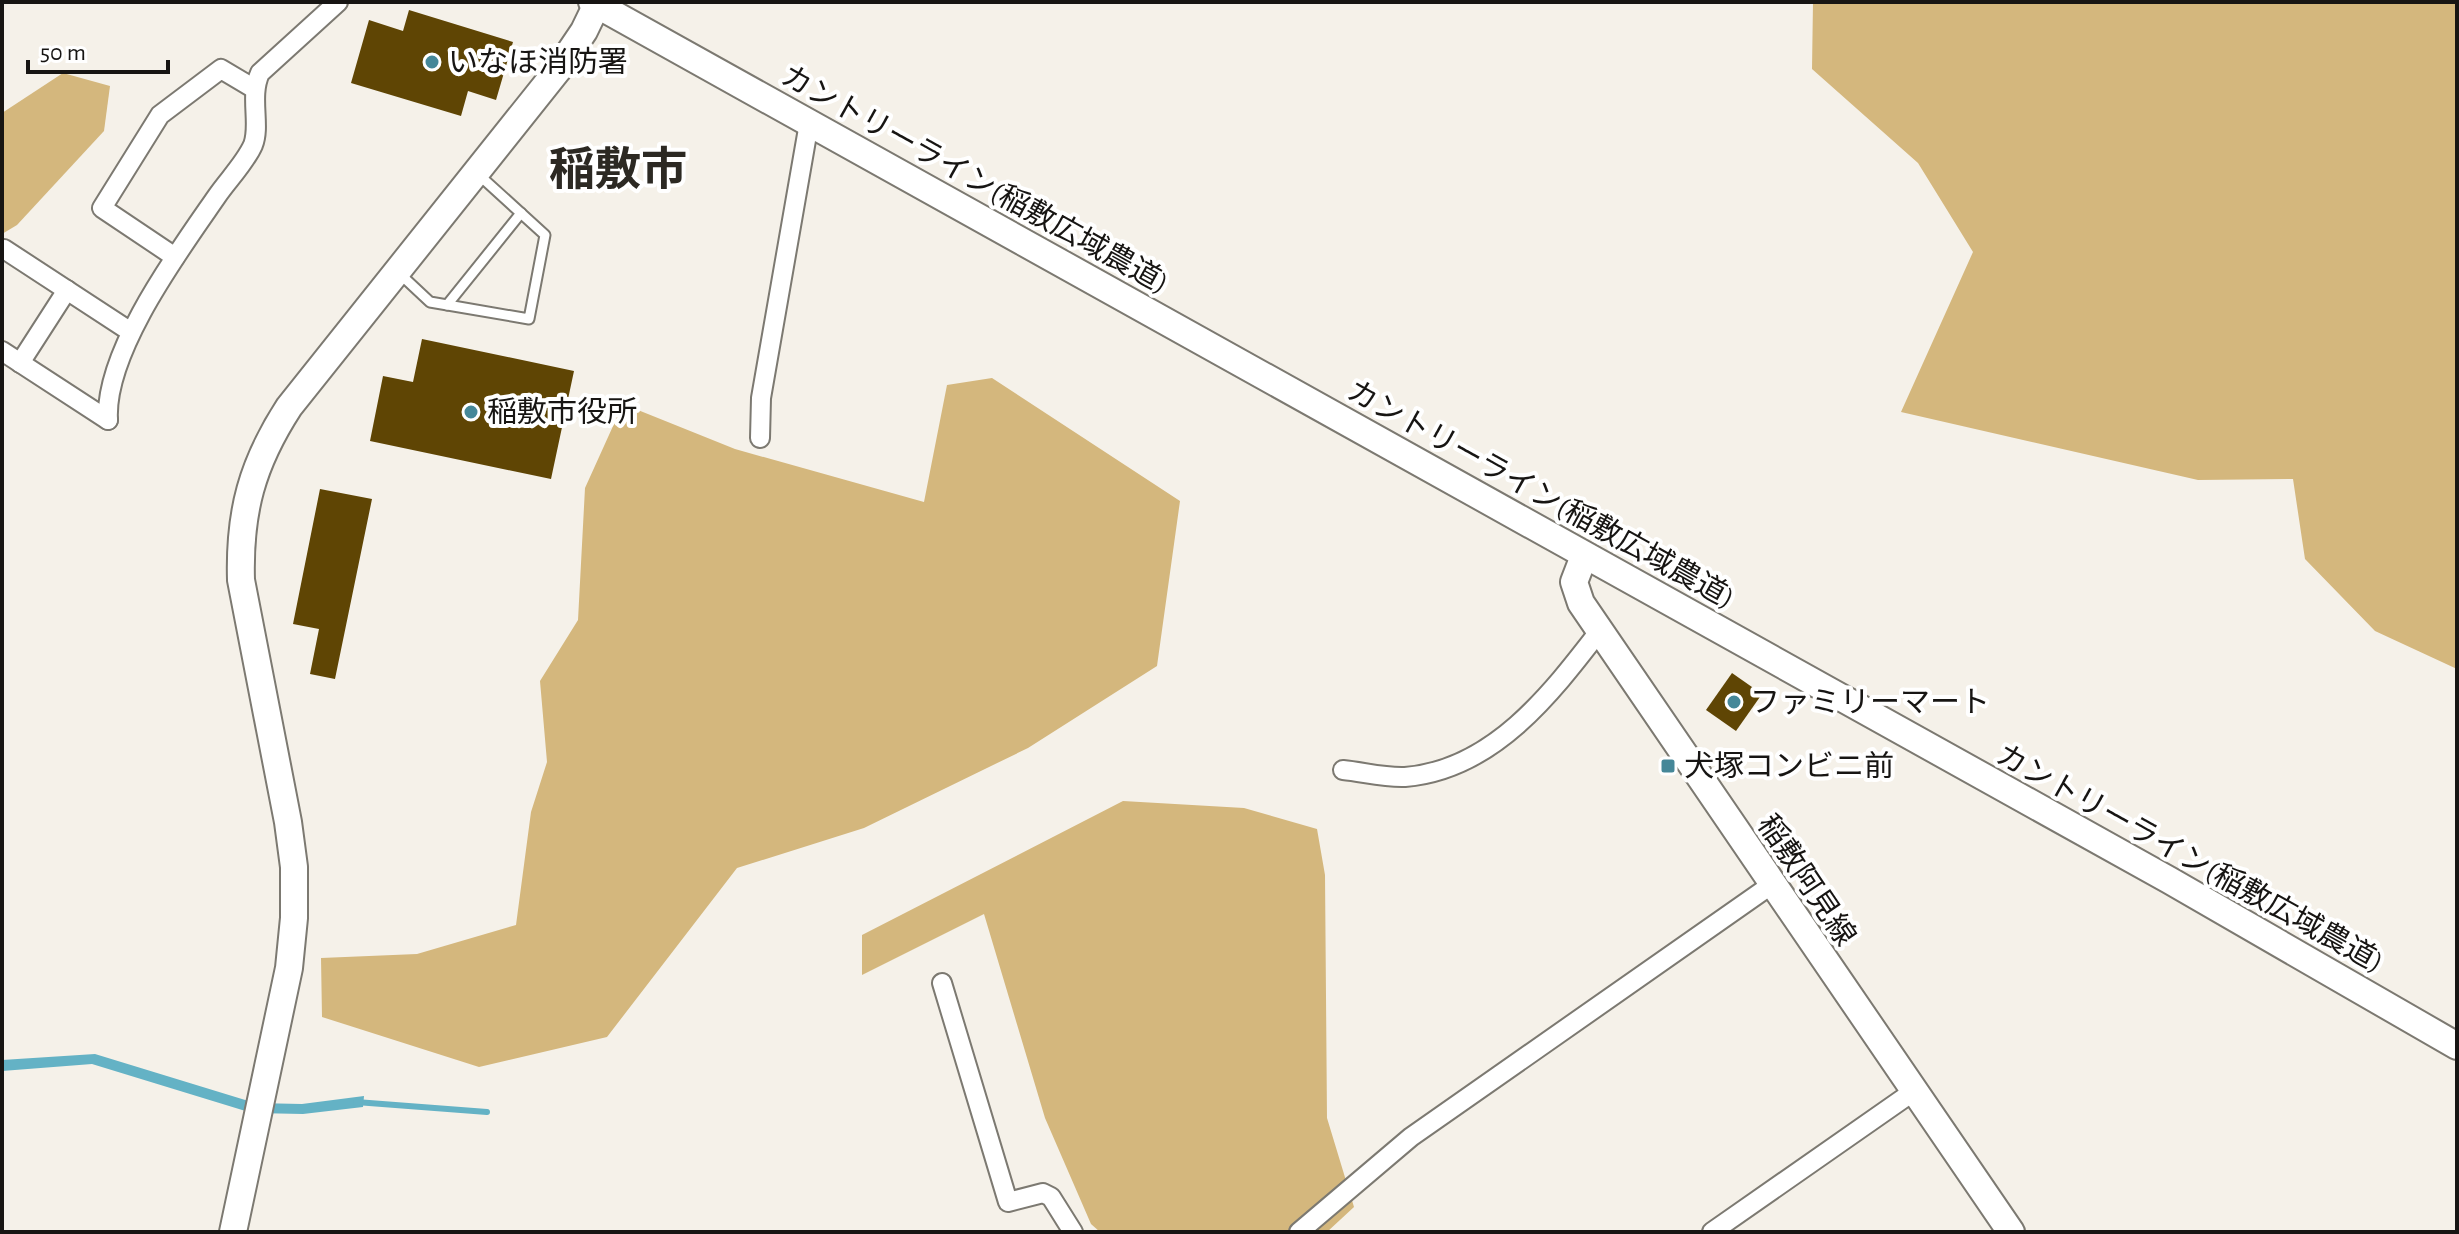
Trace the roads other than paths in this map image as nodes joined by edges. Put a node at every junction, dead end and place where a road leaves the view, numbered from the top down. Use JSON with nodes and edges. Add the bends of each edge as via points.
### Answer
{"nodes":[{"id":1,"x":338,"y":2,"type":"edge"},
{"id":2,"x":596,"y":3,"type":"edge"},
{"id":3,"x":253,"y":88,"type":"junction"},
{"id":4,"x":809,"y":123,"type":"junction"},
{"id":5,"x":475,"y":172,"type":"junction"},
{"id":6,"x":521,"y":213,"type":"junction"},
{"id":7,"x":4,"y":249,"type":"dead end"},
{"id":8,"x":175,"y":257,"type":"junction"},
{"id":9,"x":396,"y":271,"type":"junction"},
{"id":10,"x":67,"y":290,"type":"junction"},
{"id":11,"x":447,"y":305,"type":"junction"},
{"id":12,"x":131,"y":332,"type":"junction"},
{"id":13,"x":2,"y":351,"type":"edge"},
{"id":14,"x":20,"y":363,"type":"junction"},
{"id":15,"x":760,"y":438,"type":"dead end"},
{"id":16,"x":1584,"y":556,"type":"junction"},
{"id":17,"x":1601,"y":629,"type":"junction"},
{"id":18,"x":1343,"y":770,"type":"dead end"},
{"id":19,"x":1771,"y":885,"type":"junction"},
{"id":20,"x":942,"y":983,"type":"dead end"},
{"id":21,"x":2457,"y":1046,"type":"edge"},
{"id":22,"x":1914,"y":1091,"type":"junction"},
{"id":23,"x":233,"y":1232,"type":"edge"},
{"id":24,"x":1073,"y":1232,"type":"edge"},
{"id":25,"x":1299,"y":1232,"type":"edge"},
{"id":26,"x":1712,"y":1232,"type":"edge"},
{"id":27,"x":2011,"y":1232,"type":"edge"}],
"edges":[{"from":1,"to":3,"type":"street","via":[[260,73]]},
{"from":2,"to":4,"type":"street","name":"カントリーライン(稲敷広域農道)"},
{"from":2,"to":5,"type":"street","via":[[557,71]]},
{"from":3,"to":8,"type":"street","via":[[254,143]]},
{"from":3,"to":8,"type":"street","via":[[221,69],[160,115],[102,208]]},
{"from":4,"to":15,"type":"street","via":[[761,398]]},
{"from":4,"to":16,"type":"street","name":"カントリーライン(稲敷広域農道)"},
{"from":5,"to":6,"type":"lane"},
{"from":5,"to":9,"type":"street"},
{"from":6,"to":11,"type":"lane"},
{"from":6,"to":11,"type":"lane","via":[[545,235],[529,319]]},
{"from":7,"to":10,"type":"street"},
{"from":8,"to":12,"type":"street"},
{"from":9,"to":11,"type":"lane","via":[[430,302]]},
{"from":9,"to":23,"type":"street","via":[[270,435],[245,506],[241,580],[288,822],[294,918],[289,968]]},
{"from":10,"to":12,"type":"street"},
{"from":10,"to":14,"type":"street"},
{"from":12,"to":14,"type":"street","via":[[107,398],[108,420]]},
{"from":13,"to":14,"type":"street"},
{"from":16,"to":17,"type":"street","name":"稲敷阿見線","via":[[1575,591]]},
{"from":16,"to":21,"type":"street","name":"カントリーライン(稲敷広域農道)"},
{"from":17,"to":18,"type":"street","via":[[1548,697],[1461,765],[1400,777]]},
{"from":17,"to":19,"type":"street","name":"稲敷阿見線"},
{"from":19,"to":22,"type":"street","name":"稲敷阿見線"},
{"from":19,"to":25,"type":"street","via":[[1411,1137]]},
{"from":20,"to":24,"type":"street","via":[[1008,1202],[1043,1193]]},
{"from":22,"to":26,"type":"street"},
{"from":22,"to":27,"type":"street","name":"稲敷阿見線"}]}
